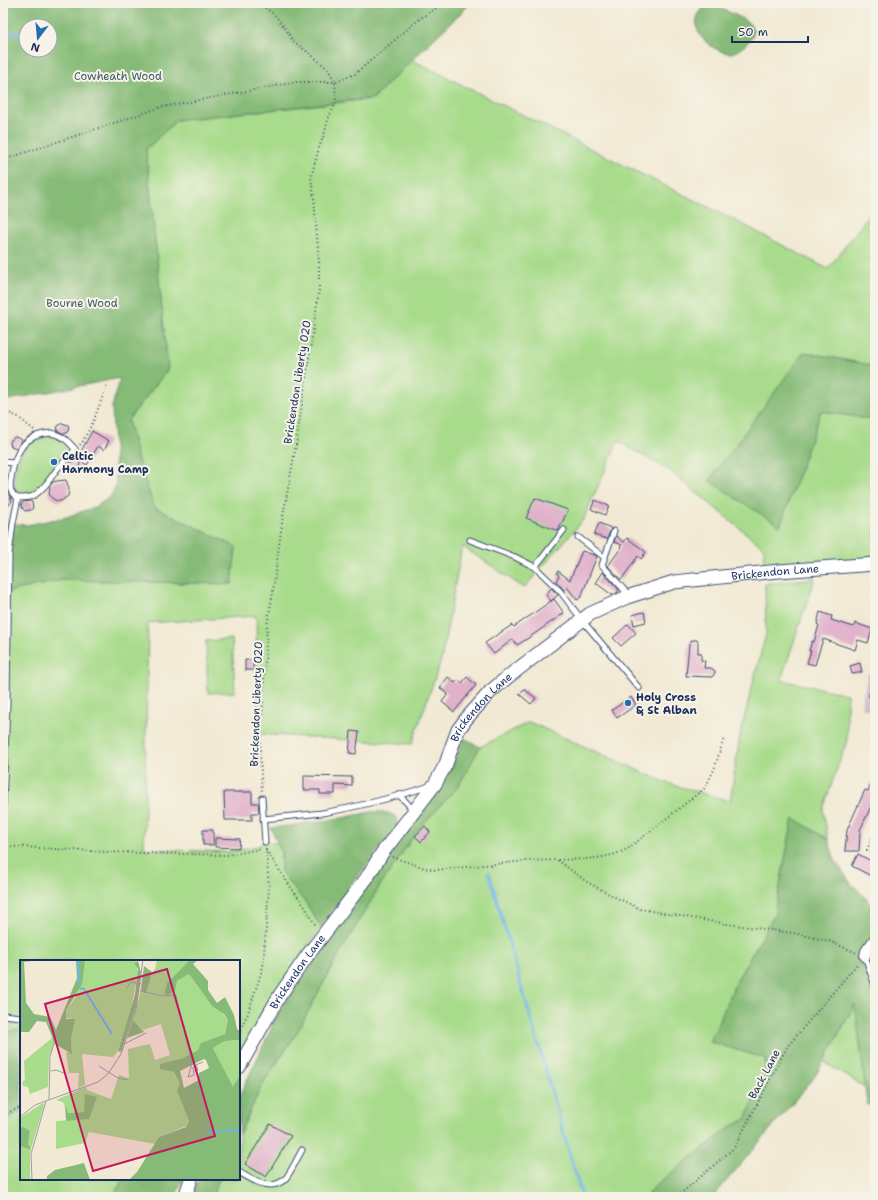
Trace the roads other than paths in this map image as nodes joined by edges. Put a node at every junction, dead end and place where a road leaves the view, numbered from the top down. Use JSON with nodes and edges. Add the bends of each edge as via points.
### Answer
{"nodes":[{"id":1,"x":3,"y":462,"type":"edge"},
{"id":2,"x":14,"y":462,"type":"junction"},
{"id":3,"x":18,"y":498,"type":"junction"},
{"id":4,"x":564,"y":530,"type":"dead end"},
{"id":5,"x":614,"y":531,"type":"dead end"},
{"id":6,"x":578,"y":537,"type":"dead end"},
{"id":7,"x":470,"y":540,"type":"dead end"},
{"id":8,"x":604,"y":557,"type":"junction"},
{"id":9,"x":875,"y":564,"type":"edge"},
{"id":10,"x":535,"y":567,"type":"junction"},
{"id":11,"x":627,"y":597,"type":"junction"},
{"id":12,"x":582,"y":620,"type":"junction"},
{"id":13,"x":639,"y":688,"type":"dead end"},
{"id":14,"x":435,"y":784,"type":"junction"},
{"id":15,"x":399,"y":795,"type":"junction"},
{"id":16,"x":262,"y":798,"type":"road end"},
{"id":17,"x":3,"y":806,"type":"edge"},
{"id":18,"x":414,"y":813,"type":"junction"},
{"id":19,"x":263,"y":819,"type":"junction"},
{"id":20,"x":265,"y":842,"type":"dead end"},
{"id":21,"x":875,"y":939,"type":"edge"},
{"id":22,"x":864,"y":956,"type":"joint"},
{"id":23,"x":875,"y":986,"type":"edge"},
{"id":24,"x":3,"y":1015,"type":"edge"},
{"id":25,"x":20,"y":1017,"type":"edge"},
{"id":26,"x":240,"y":1065,"type":"edge"},
{"id":27,"x":302,"y":1150,"type":"dead end"},
{"id":28,"x":240,"y":1173,"type":"edge"},
{"id":29,"x":191,"y":1180,"type":"edge"},
{"id":30,"x":185,"y":1197,"type":"edge"}],
"edges":[{"from":1,"to":2,"type":"lane"},
{"from":2,"to":3,"type":"lane","via":[[11,490]]},
{"from":2,"to":3,"type":"lane","via":[[31,438],[38,435],[59,435],[75,449],[72,456],[35,494]]},
{"from":3,"to":17,"type":"lane","via":[[9,555]]},
{"from":4,"to":10,"type":"lane"},
{"from":5,"to":8,"type":"lane"},
{"from":6,"to":8,"type":"lane"},
{"from":7,"to":10,"type":"lane"},
{"from":8,"to":11,"type":"lane","via":[[602,565],[627,593]]},
{"from":9,"to":11,"type":"street","name":"Brickendon Lane","via":[[674,582]]},
{"from":10,"to":12,"type":"lane","via":[[560,591]]},
{"from":11,"to":12,"type":"street","name":"Brickendon Lane"},
{"from":12,"to":13,"type":"lane"},
{"from":12,"to":14,"type":"street","name":"Brickendon Lane","via":[[509,676],[474,709],[458,730],[446,764]]},
{"from":14,"to":15,"type":"lane"},
{"from":14,"to":18,"type":"street","name":"Brickendon Lane"},
{"from":15,"to":18,"type":"lane"},
{"from":15,"to":19,"type":"lane","via":[[321,813]]},
{"from":16,"to":19,"type":"lane"},
{"from":18,"to":26,"type":"street","name":"Brickendon Lane","via":[[321,936],[280,996]]},
{"from":19,"to":20,"type":"lane"},
{"from":21,"to":22,"type":"street"},
{"from":22,"to":23,"type":"lane"},
{"from":24,"to":25,"type":"lane"},
{"from":27,"to":28,"type":"lane","via":[[285,1178],[277,1184],[256,1183]]},
{"from":29,"to":30,"type":"street"}]}
